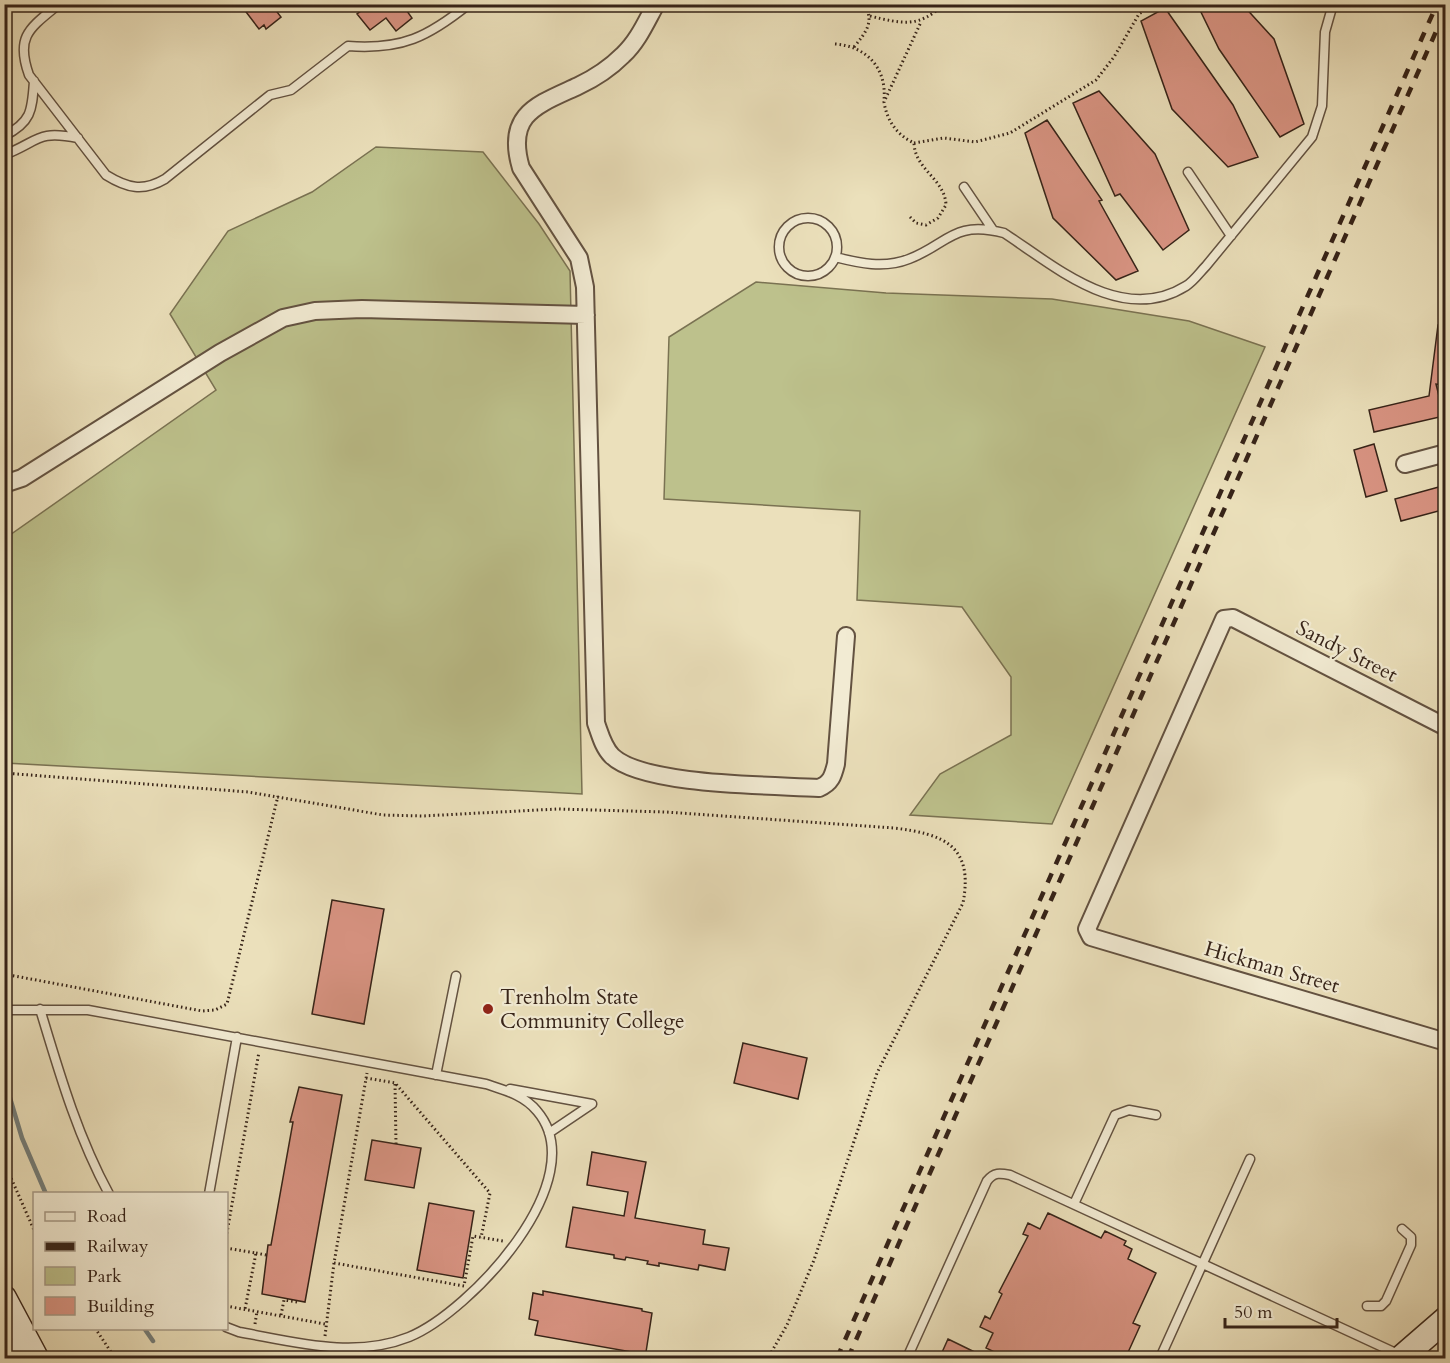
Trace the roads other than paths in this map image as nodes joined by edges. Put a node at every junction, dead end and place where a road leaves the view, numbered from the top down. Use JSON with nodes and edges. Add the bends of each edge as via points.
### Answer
{"nodes":[{"id":1,"x":59,"y":4,"type":"edge"},
{"id":2,"x":469,"y":4,"type":"edge"},
{"id":3,"x":656,"y":4,"type":"edge"},
{"id":4,"x":1333,"y":4,"type":"edge"},
{"id":5,"x":34,"y":81,"type":"junction"},
{"id":6,"x":4,"y":136,"type":"edge"},
{"id":7,"x":78,"y":138,"type":"junction"},
{"id":8,"x":4,"y":154,"type":"edge"},
{"id":9,"x":1188,"y":172,"type":"dead end"},
{"id":10,"x":964,"y":187,"type":"dead end"},
{"id":11,"x":993,"y":230,"type":"junction"},
{"id":12,"x":1231,"y":236,"type":"junction"},
{"id":13,"x":835,"y":257,"type":"junction"},
{"id":14,"x":586,"y":315,"type":"junction"},
{"id":15,"x":1446,"y":453,"type":"edge"},
{"id":16,"x":1405,"y":464,"type":"dead end"},
{"id":17,"x":4,"y":484,"type":"edge"},
{"id":18,"x":846,"y":636,"type":"dead end"},
{"id":19,"x":1446,"y":727,"type":"edge"},
{"id":20,"x":1088,"y":933,"type":"joint"},
{"id":21,"x":456,"y":976,"type":"dead end"},
{"id":22,"x":40,"y":1009,"type":"junction"},
{"id":23,"x":4,"y":1010,"type":"edge"},
{"id":24,"x":237,"y":1037,"type":"junction"},
{"id":25,"x":1446,"y":1042,"type":"edge"},
{"id":26,"x":436,"y":1075,"type":"junction"},
{"id":27,"x":486,"y":1084,"type":"junction"},
{"id":28,"x":1156,"y":1115,"type":"dead end"},
{"id":29,"x":549,"y":1133,"type":"junction"},
{"id":30,"x":1250,"y":1159,"type":"dead end"},
{"id":31,"x":108,"y":1192,"type":"edge"},
{"id":32,"x":209,"y":1192,"type":"edge"},
{"id":33,"x":1074,"y":1204,"type":"junction"},
{"id":34,"x":1402,"y":1228,"type":"dead end"},
{"id":35,"x":1203,"y":1263,"type":"junction"},
{"id":36,"x":4,"y":1298,"type":"edge"},
{"id":37,"x":1367,"y":1306,"type":"dead end"},
{"id":38,"x":1445,"y":1318,"type":"edge"},
{"id":39,"x":228,"y":1328,"type":"edge"},
{"id":40,"x":4,"y":1348,"type":"edge"},
{"id":41,"x":1402,"y":1358,"type":"edge"},
{"id":42,"x":11,"y":1359,"type":"edge"},
{"id":43,"x":36,"y":1359,"type":"edge"},
{"id":44,"x":907,"y":1359,"type":"edge"},
{"id":45,"x":1160,"y":1359,"type":"edge"}],
"edges":[{"from":1,"to":5,"type":"lane","via":[[25,37],[24,60]]},
{"from":2,"to":7,"type":"lane","via":[[417,39],[383,48],[348,46],[291,90],[270,95],[151,188],[127,186],[106,175]]},
{"from":3,"to":14,"type":"street","via":[[623,55],[579,86],[534,106],[517,135],[522,168],[579,258]]},
{"from":4,"to":12,"type":"lane","via":[[1325,32],[1322,106],[1312,137]]},
{"from":5,"to":6,"type":"lane","via":[[28,119]]},
{"from":5,"to":7,"type":"lane"},
{"from":7,"to":8,"type":"lane","via":[[43,135]]},
{"from":9,"to":12,"type":"lane"},
{"from":10,"to":11,"type":"lane"},
{"from":11,"to":12,"type":"lane","via":[[1004,233],[1083,284],[1128,299],[1153,298],[1187,285]]},
{"from":11,"to":13,"type":"lane","via":[[951,234],[909,259],[893,263],[859,263]]},
{"from":13,"to":13,"type":"lane","via":[[834,235],[821,221],[793,222],[781,237],[780,256],[791,271],[800,275],[827,270]]},
{"from":14,"to":17,"type":"street","via":[[362,309],[315,311],[283,318],[220,353],[22,478]]},
{"from":14,"to":18,"type":"street","via":[[596,723],[611,755],[639,772],[661,777],[819,788],[827,784],[836,764]]},
{"from":15,"to":16,"type":"street"},
{"from":19,"to":20,"type":"street","name":"Sandy Street","via":[[1228,617],[1224,619]]},
{"from":20,"to":25,"type":"street","name":"Hickman Street"},
{"from":21,"to":26,"type":"lane"},
{"from":22,"to":23,"type":"lane"},
{"from":22,"to":24,"type":"lane","via":[[88,1010]]},
{"from":22,"to":31,"type":"lane","via":[[63,1087]]},
{"from":24,"to":26,"type":"lane"},
{"from":24,"to":32,"type":"lane"},
{"from":26,"to":27,"type":"lane"},
{"from":27,"to":29,"type":"lane","via":[[517,1095],[538,1111]]},
{"from":27,"to":29,"type":"lane","via":[[592,1104]]},
{"from":28,"to":33,"type":"lane","via":[[1130,1110],[1115,1115]]},
{"from":29,"to":39,"type":"lane","via":[[547,1178],[538,1207],[516,1244],[453,1307],[410,1337],[360,1348],[324,1347]]},
{"from":30,"to":35,"type":"lane"},
{"from":33,"to":35,"type":"lane"},
{"from":33,"to":44,"type":"lane","via":[[1010,1175],[992,1175]]},
{"from":34,"to":37,"type":"lane","via":[[1411,1238],[1411,1245],[1386,1301],[1381,1306]]},
{"from":35,"to":41,"type":"lane"},
{"from":35,"to":45,"type":"lane"},
{"from":36,"to":43,"type":"street"},
{"from":38,"to":41,"type":"street"},
{"from":40,"to":42,"type":"street"}]}
